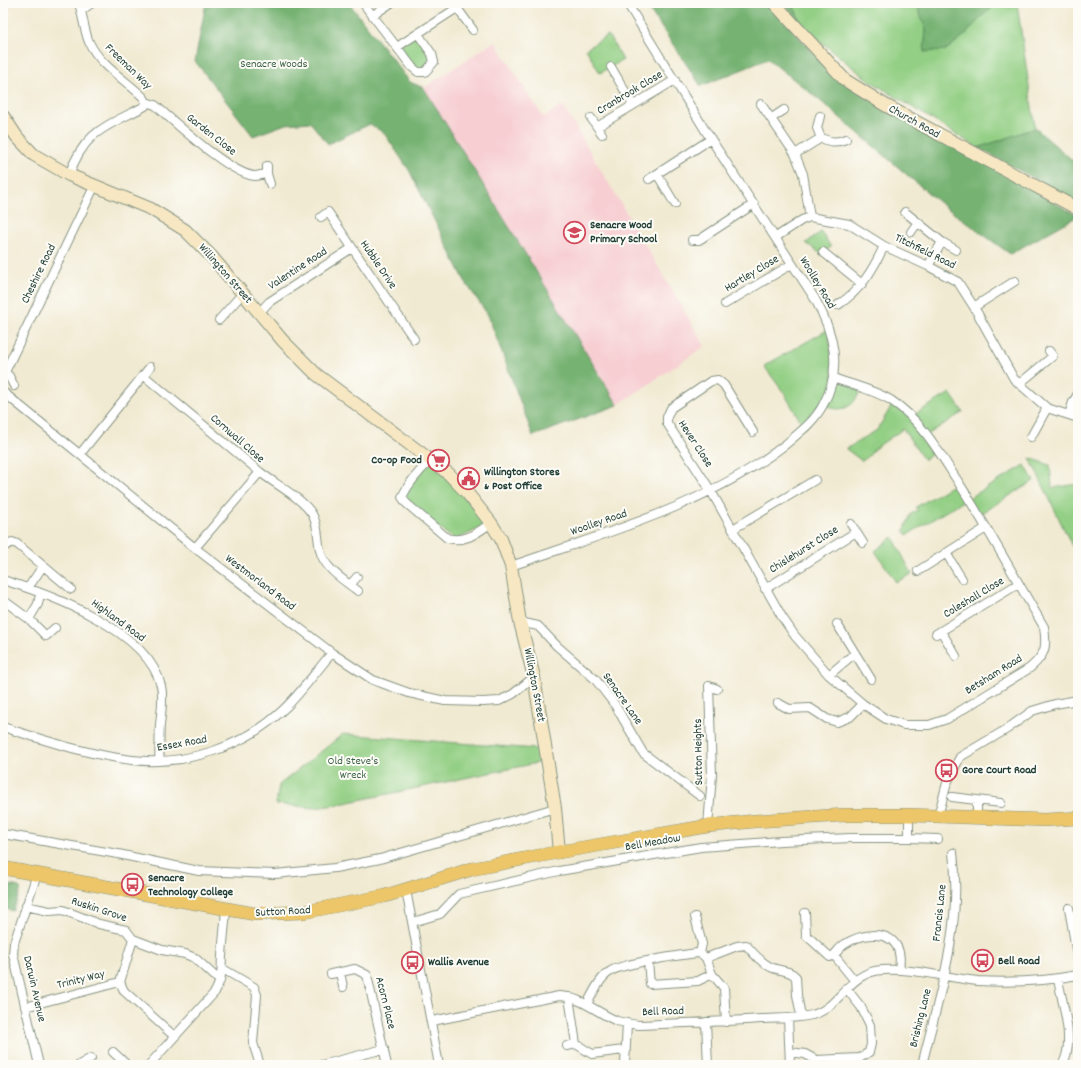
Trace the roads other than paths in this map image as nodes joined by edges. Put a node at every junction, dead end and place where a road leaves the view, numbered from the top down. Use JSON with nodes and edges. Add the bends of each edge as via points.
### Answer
{"nodes":[{"id":1,"x":92,"y":3,"type":"edge"},
{"id":2,"x":363,"y":3,"type":"edge"},
{"id":3,"x":391,"y":3,"type":"edge"},
{"id":4,"x":627,"y":3,"type":"edge"},
{"id":5,"x":774,"y":3,"type":"edge"},
{"id":6,"x":80,"y":7,"type":"edge"},
{"id":7,"x":373,"y":15,"type":"junction"},
{"id":8,"x":473,"y":30,"type":"dead end"},
{"id":9,"x":418,"y":34,"type":"junction"},
{"id":10,"x":397,"y":48,"type":"junction"},
{"id":11,"x":611,"y":67,"type":"dead end"},
{"id":12,"x":674,"y":80,"type":"junction"},
{"id":13,"x":146,"y":102,"type":"junction"},
{"id":14,"x":761,"y":104,"type":"dead end"},
{"id":15,"x":633,"y":105,"type":"junction"},
{"id":16,"x":784,"y":110,"type":"dead end"},
{"id":17,"x":3,"y":116,"type":"edge"},
{"id":18,"x":820,"y":116,"type":"dead end"},
{"id":19,"x":591,"y":118,"type":"dead end"},
{"id":20,"x":772,"y":118,"type":"junction"},
{"id":21,"x":820,"y":138,"type":"junction"},
{"id":22,"x":711,"y":139,"type":"junction"},
{"id":23,"x":846,"y":139,"type":"dead end"},
{"id":24,"x":795,"y":154,"type":"junction"},
{"id":25,"x":657,"y":174,"type":"junction"},
{"id":26,"x":69,"y":175,"type":"junction"},
{"id":27,"x":649,"y":179,"type":"dead end"},
{"id":28,"x":270,"y":184,"type":"dead end"},
{"id":29,"x":94,"y":187,"type":"junction"},
{"id":30,"x":675,"y":204,"type":"dead end"},
{"id":31,"x":754,"y":204,"type":"junction"},
{"id":32,"x":1078,"y":209,"type":"edge"},
{"id":33,"x":905,"y":212,"type":"dead end"},
{"id":34,"x":321,"y":217,"type":"dead end"},
{"id":35,"x":810,"y":217,"type":"junction"},
{"id":36,"x":918,"y":222,"type":"junction"},
{"id":37,"x":912,"y":232,"type":"dead end"},
{"id":38,"x":776,"y":237,"type":"junction"},
{"id":39,"x":692,"y":240,"type":"dead end"},
{"id":40,"x":942,"y":242,"type":"junction"},
{"id":41,"x":884,"y":246,"type":"junction"},
{"id":42,"x":352,"y":248,"type":"junction"},
{"id":43,"x":956,"y":250,"type":"dead end"},
{"id":44,"x":823,"y":252,"type":"dead end"},
{"id":45,"x":792,"y":264,"type":"junction"},
{"id":46,"x":928,"y":266,"type":"junction"},
{"id":47,"x":1015,"y":281,"type":"dead end"},
{"id":48,"x":862,"y":284,"type":"junction"},
{"id":49,"x":243,"y":293,"type":"junction"},
{"id":50,"x":725,"y":304,"type":"dead end"},
{"id":51,"x":838,"y":305,"type":"dead end"},
{"id":52,"x":974,"y":307,"type":"junction"},
{"id":53,"x":259,"y":312,"type":"junction"},
{"id":54,"x":219,"y":320,"type":"dead end"},
{"id":55,"x":414,"y":339,"type":"dead end"},
{"id":56,"x":1049,"y":351,"type":"dead end"},
{"id":57,"x":150,"y":367,"type":"dead end"},
{"id":58,"x":4,"y":371,"type":"edge"},
{"id":59,"x":143,"y":375,"type":"junction"},
{"id":60,"x":833,"y":378,"type":"junction"},
{"id":61,"x":1019,"y":384,"type":"junction"},
{"id":62,"x":14,"y":386,"type":"dead end"},
{"id":63,"x":3,"y":392,"type":"edge"},
{"id":64,"x":1078,"y":394,"type":"edge"},
{"id":65,"x":1047,"y":408,"type":"junction"},
{"id":66,"x":1069,"y":416,"type":"junction"},
{"id":67,"x":1078,"y":418,"type":"edge"},
{"id":68,"x":753,"y":432,"type":"dead end"},
{"id":69,"x":1031,"y":437,"type":"dead end"},
{"id":70,"x":80,"y":454,"type":"junction"},
{"id":71,"x":431,"y":460,"type":"junction"},
{"id":72,"x":260,"y":472,"type":"junction"},
{"id":73,"x":815,"y":480,"type":"dead end"},
{"id":74,"x":711,"y":491,"type":"junction"},
{"id":75,"x":491,"y":523,"type":"junction"},
{"id":76,"x":851,"y":524,"type":"dead end"},
{"id":77,"x":986,"y":528,"type":"junction"},
{"id":78,"x":733,"y":529,"type":"junction"},
{"id":79,"x":856,"y":532,"type":"junction"},
{"id":80,"x":863,"y":543,"type":"dead end"},
{"id":81,"x":4,"y":547,"type":"edge"},
{"id":82,"x":195,"y":548,"type":"junction"},
{"id":83,"x":946,"y":553,"type":"junction"},
{"id":84,"x":43,"y":566,"type":"junction"},
{"id":85,"x":511,"y":566,"type":"junction"},
{"id":86,"x":918,"y":571,"type":"dead end"},
{"id":87,"x":357,"y":577,"type":"dead end"},
{"id":88,"x":962,"y":579,"type":"dead end"},
{"id":89,"x":3,"y":580,"type":"edge"},
{"id":90,"x":1018,"y":584,"type":"junction"},
{"id":91,"x":350,"y":585,"type":"junction"},
{"id":92,"x":28,"y":588,"type":"junction"},
{"id":93,"x":67,"y":588,"type":"dead end"},
{"id":94,"x":765,"y":589,"type":"junction"},
{"id":95,"x":358,"y":591,"type":"dead end"},
{"id":96,"x":40,"y":594,"type":"junction"},
{"id":97,"x":3,"y":598,"type":"edge"},
{"id":98,"x":29,"y":619,"type":"junction"},
{"id":99,"x":520,"y":622,"type":"junction"},
{"id":100,"x":837,"y":624,"type":"dead end"},
{"id":101,"x":55,"y":628,"type":"dead end"},
{"id":102,"x":332,"y":653,"type":"junction"},
{"id":103,"x":855,"y":653,"type":"junction"},
{"id":104,"x":956,"y":656,"type":"dead end"},
{"id":105,"x":829,"y":675,"type":"junction"},
{"id":106,"x":534,"y":677,"type":"junction"},
{"id":107,"x":871,"y":679,"type":"dead end"},
{"id":108,"x":717,"y":689,"type":"dead end"},
{"id":109,"x":1078,"y":700,"type":"edge"},
{"id":110,"x":778,"y":703,"type":"dead end"},
{"id":111,"x":863,"y":704,"type":"junction"},
{"id":112,"x":3,"y":727,"type":"edge"},
{"id":113,"x":159,"y":762,"type":"junction"},
{"id":114,"x":700,"y":796,"type":"dead end"},
{"id":115,"x":952,"y":797,"type":"dead end"},
{"id":116,"x":977,"y":800,"type":"junction"},
{"id":117,"x":1001,"y":803,"type":"dead end"},
{"id":118,"x":555,"y":808,"type":"junction"},
{"id":119,"x":909,"y":815,"type":"junction"},
{"id":120,"x":938,"y":816,"type":"junction"},
{"id":121,"x":977,"y":818,"type":"junction"},
{"id":122,"x":1078,"y":818,"type":"edge"},
{"id":123,"x":708,"y":826,"type":"junction"},
{"id":124,"x":3,"y":834,"type":"edge"},
{"id":125,"x":909,"y":838,"type":"junction"},
{"id":126,"x":938,"y":839,"type":"dead end"},
{"id":127,"x":559,"y":852,"type":"junction"},
{"id":128,"x":953,"y":853,"type":"dead end"},
{"id":129,"x":3,"y":868,"type":"edge"},
{"id":130,"x":37,"y":874,"type":"junction"},
{"id":131,"x":406,"y":890,"type":"junction"},
{"id":132,"x":26,"y":906,"type":"junction"},
{"id":133,"x":1069,"y":908,"type":"dead end"},
{"id":134,"x":226,"y":909,"type":"junction"},
{"id":135,"x":805,"y":913,"type":"dead end"},
{"id":136,"x":695,"y":917,"type":"dead end"},
{"id":137,"x":413,"y":922,"type":"junction"},
{"id":138,"x":132,"y":939,"type":"junction"},
{"id":139,"x":834,"y":955,"type":"junction"},
{"id":140,"x":703,"y":956,"type":"junction"},
{"id":141,"x":1078,"y":961,"type":"edge"},
{"id":142,"x":648,"y":962,"type":"junction"},
{"id":143,"x":223,"y":969,"type":"junction"},
{"id":144,"x":899,"y":970,"type":"junction"},
{"id":145,"x":340,"y":972,"type":"junction"},
{"id":146,"x":331,"y":974,"type":"dead end"},
{"id":147,"x":712,"y":974,"type":"junction"},
{"id":148,"x":1078,"y":975,"type":"edge"},
{"id":149,"x":944,"y":976,"type":"junction"},
{"id":150,"x":1058,"y":979,"type":"junction"},
{"id":151,"x":854,"y":980,"type":"junction"},
{"id":152,"x":220,"y":981,"type":"junction"},
{"id":153,"x":120,"y":982,"type":"junction"},
{"id":154,"x":343,"y":987,"type":"dead end"},
{"id":155,"x":846,"y":988,"type":"junction"},
{"id":156,"x":570,"y":997,"type":"junction"},
{"id":157,"x":587,"y":1004,"type":"junction"},
{"id":158,"x":25,"y":1007,"type":"junction"},
{"id":159,"x":801,"y":1016,"type":"junction"},
{"id":160,"x":788,"y":1018,"type":"junction"},
{"id":161,"x":432,"y":1021,"type":"junction"},
{"id":162,"x":706,"y":1022,"type":"junction"},
{"id":163,"x":726,"y":1022,"type":"junction"},
{"id":164,"x":627,"y":1023,"type":"junction"},
{"id":165,"x":174,"y":1036,"type":"junction"},
{"id":166,"x":576,"y":1044,"type":"junction"},
{"id":167,"x":567,"y":1046,"type":"dead end"},
{"id":168,"x":384,"y":1049,"type":"junction"},
{"id":169,"x":624,"y":1050,"type":"junction"},
{"id":170,"x":113,"y":1052,"type":"dead end"},
{"id":171,"x":790,"y":1052,"type":"junction"},
{"id":172,"x":91,"y":1058,"type":"dead end"},
{"id":173,"x":39,"y":1065,"type":"edge"},
{"id":174,"x":79,"y":1065,"type":"edge"},
{"id":175,"x":127,"y":1065,"type":"edge"},
{"id":176,"x":150,"y":1065,"type":"edge"},
{"id":177,"x":260,"y":1065,"type":"edge"},
{"id":178,"x":321,"y":1065,"type":"edge"},
{"id":179,"x":387,"y":1065,"type":"edge"},
{"id":180,"x":439,"y":1065,"type":"edge"},
{"id":181,"x":624,"y":1065,"type":"edge"},
{"id":182,"x":708,"y":1065,"type":"edge"},
{"id":183,"x":790,"y":1065,"type":"edge"},
{"id":184,"x":922,"y":1065,"type":"edge"},
{"id":185,"x":1062,"y":1065,"type":"edge"}],
"edges":[{"from":1,"to":6,"type":"street"},
{"from":2,"to":7,"type":"street"},
{"from":3,"to":7,"type":"street"},
{"from":4,"to":12,"type":"street","name":"Woolley Road"},
{"from":5,"to":32,"type":"street","name":"Church Road","via":[[845,80],[904,116]]},
{"from":6,"to":13,"type":"street","name":"Freeman Way","via":[[94,51]]},
{"from":7,"to":10,"type":"street"},
{"from":8,"to":9,"type":"street","via":[[457,8]]},
{"from":9,"to":10,"type":"street"},
{"from":9,"to":10,"type":"street","via":[[432,54],[434,62],[425,72],[415,70]]},
{"from":11,"to":15,"type":"street"},
{"from":12,"to":15,"type":"street","name":"Cranbrook Close"},
{"from":12,"to":22,"type":"street","name":"Woolley Road"},
{"from":13,"to":26,"type":"street","via":[[145,106],[93,134],[75,157]]},
{"from":13,"to":28,"type":"street","name":"Garden Close","via":[[155,105],[230,165],[254,176],[267,170]]},
{"from":14,"to":20,"type":"street"},
{"from":15,"to":19,"type":"street","name":"Cranbrook Close","via":[[600,130]]},
{"from":16,"to":20,"type":"street"},
{"from":17,"to":26,"type":"street","name":"Willington Street","via":[[17,137],[34,155]]},
{"from":18,"to":21,"type":"street","via":[[817,128]]},
{"from":20,"to":24,"type":"street"},
{"from":21,"to":23,"type":"street","via":[[831,142]]},
{"from":21,"to":24,"type":"street"},
{"from":22,"to":25,"type":"street"},
{"from":22,"to":31,"type":"street","name":"Woolley Road"},
{"from":24,"to":35,"type":"street","via":[[803,174]]},
{"from":25,"to":27,"type":"street"},
{"from":25,"to":30,"type":"street"},
{"from":26,"to":29,"type":"street","name":"Willington Street"},
{"from":29,"to":49,"type":"street","name":"Willington Street","via":[[151,209],[185,230]]},
{"from":29,"to":58,"type":"street","name":"Cheshire Road"},
{"from":31,"to":38,"type":"street","name":"Woolley Road"},
{"from":31,"to":39,"type":"street","via":[[699,240]]},
{"from":33,"to":36,"type":"street"},
{"from":34,"to":42,"type":"street","name":"Hubble Drive","via":[[328,212]]},
{"from":35,"to":38,"type":"street"},
{"from":35,"to":41,"type":"street","name":"Titchfield Road","via":[[849,224]]},
{"from":36,"to":37,"type":"street"},
{"from":36,"to":40,"type":"street"},
{"from":38,"to":45,"type":"street","name":"Woolley Road"},
{"from":40,"to":43,"type":"street"},
{"from":40,"to":46,"type":"street"},
{"from":41,"to":46,"type":"street","name":"Titchfield Road"},
{"from":41,"to":48,"type":"street","via":[[874,268]]},
{"from":42,"to":53,"type":"street","name":"Valentine Road","via":[[269,302]]},
{"from":42,"to":55,"type":"street","name":"Hubble Drive"},
{"from":44,"to":48,"type":"street"},
{"from":45,"to":50,"type":"street","name":"Hartley Close"},
{"from":45,"to":60,"type":"street","name":"Woolley Road","via":[[815,299],[829,329],[836,355]]},
{"from":46,"to":52,"type":"street","name":"Titchfield Road","via":[[958,282]]},
{"from":47,"to":52,"type":"street"},
{"from":48,"to":51,"type":"street"},
{"from":49,"to":53,"type":"street","name":"Willington Street"},
{"from":49,"to":54,"type":"street"},
{"from":52,"to":61,"type":"street","name":"Titchfield Road","via":[[1010,373]]},
{"from":53,"to":71,"type":"street","name":"Willington Street","via":[[316,374]]},
{"from":56,"to":61,"type":"street","via":[[1053,356]]},
{"from":57,"to":59,"type":"street"},
{"from":58,"to":62,"type":"street","name":"Cheshire Road"},
{"from":59,"to":70,"type":"street"},
{"from":59,"to":72,"type":"street","name":"Cornwall Close"},
{"from":60,"to":74,"type":"street","name":"Woolley Road","via":[[824,404],[805,429],[769,457]]},
{"from":60,"to":77,"type":"street","name":"Betsham Road","via":[[884,396],[912,416],[938,450]]},
{"from":61,"to":65,"type":"street","name":"Titchfield Road"},
{"from":63,"to":70,"type":"street","name":"Westmorland Road"},
{"from":64,"to":66,"type":"street"},
{"from":65,"to":66,"type":"street","name":"Titchfield Road"},
{"from":65,"to":69,"type":"street"},
{"from":66,"to":67,"type":"street","name":"Titchfield Road"},
{"from":68,"to":74,"type":"street","name":"Hever Close","via":[[724,385],[718,380],[711,381],[670,408],[667,423]]},
{"from":70,"to":82,"type":"street","name":"Westmorland Road"},
{"from":71,"to":75,"type":"street","name":"Willington Street","via":[[458,483]]},
{"from":71,"to":75,"type":"street","via":[[418,471],[405,491],[402,497],[406,503],[447,538],[455,540],[471,537]]},
{"from":72,"to":82,"type":"street","name":"Cornwall Close"},
{"from":72,"to":91,"type":"street","via":[[306,506],[318,528],[324,563]]},
{"from":73,"to":78,"type":"street"},
{"from":74,"to":78,"type":"street","name":"Betsham Road"},
{"from":74,"to":85,"type":"street","name":"Woolley Road","via":[[628,526]]},
{"from":75,"to":85,"type":"street","name":"Willington Street","via":[[501,539]]},
{"from":76,"to":79,"type":"street","name":"Chislehurst Close"},
{"from":77,"to":83,"type":"street"},
{"from":77,"to":90,"type":"street","name":"Betsham Road"},
{"from":78,"to":94,"type":"street","name":"Betsham Road"},
{"from":79,"to":80,"type":"street","name":"Chislehurst Close"},
{"from":79,"to":94,"type":"street","name":"Chislehurst Close"},
{"from":81,"to":84,"type":"street","via":[[12,542],[17,544]]},
{"from":82,"to":102,"type":"street","name":"Westmorland Road"},
{"from":83,"to":86,"type":"street"},
{"from":83,"to":88,"type":"street"},
{"from":84,"to":92,"type":"street"},
{"from":84,"to":93,"type":"street"},
{"from":85,"to":99,"type":"street","name":"Willington Street"},
{"from":87,"to":91,"type":"street"},
{"from":89,"to":92,"type":"street","name":"Highland Road"},
{"from":90,"to":104,"type":"street","name":"Coleshall Close","via":[[939,633]]},
{"from":90,"to":111,"type":"street","name":"Betsham Road","via":[[1044,626],[1046,642],[1041,658],[1030,668],[947,718],[929,725],[904,725],[886,719]]},
{"from":91,"to":95,"type":"street"},
{"from":92,"to":96,"type":"street","name":"Highland Road"},
{"from":94,"to":105,"type":"street","name":"Betsham Road","via":[[795,636]]},
{"from":96,"to":98,"type":"street","via":[[38,604]]},
{"from":96,"to":113,"type":"street","name":"Highland Road","via":[[77,607],[97,618],[152,664],[161,687]]},
{"from":97,"to":98,"type":"street"},
{"from":98,"to":101,"type":"street","via":[[46,636]]},
{"from":99,"to":106,"type":"street","name":"Willington Street"},
{"from":99,"to":114,"type":"street","name":"Senacre Lane","via":[[538,626],[595,679],[615,705],[643,753]]},
{"from":100,"to":103,"type":"street"},
{"from":102,"to":106,"type":"street","name":"Westmorland Road","via":[[373,680],[409,693],[445,700],[499,701],[513,694]]},
{"from":102,"to":113,"type":"street","name":"Essex Road","via":[[284,709],[255,731],[230,746],[178,760]]},
{"from":103,"to":105,"type":"street"},
{"from":103,"to":107,"type":"street"},
{"from":105,"to":111,"type":"street","name":"Betsham Road"},
{"from":106,"to":118,"type":"street","name":"Willington Street"},
{"from":108,"to":123,"type":"street","name":"Sutton Heights","via":[[709,686],[712,775]]},
{"from":109,"to":120,"type":"street","via":[[1032,711],[960,757],[948,783]]},
{"from":110,"to":111,"type":"street","via":[[790,709],[810,708],[837,722],[850,717]]},
{"from":112,"to":113,"type":"street","name":"Essex Road","via":[[86,751],[131,760]]},
{"from":115,"to":116,"type":"street"},
{"from":116,"to":117,"type":"street"},
{"from":116,"to":121,"type":"street"},
{"from":118,"to":124,"type":"street","via":[[380,859],[335,868],[275,874],[199,871]]},
{"from":118,"to":127,"type":"street","name":"Willington Street"},
{"from":119,"to":120,"type":"main road","name":"Sutton Road"},
{"from":119,"to":123,"type":"main road","name":"Sutton Road","via":[[812,817]]},
{"from":119,"to":125,"type":"street"},
{"from":120,"to":121,"type":"main road","name":"Sutton Road"},
{"from":121,"to":122,"type":"main road","name":"Sutton Road"},
{"from":123,"to":127,"type":"main road","name":"Sutton Road"},
{"from":125,"to":126,"type":"street","name":"Bell Meadow"},
{"from":125,"to":137,"type":"street","name":"Bell Meadow","via":[[780,841],[705,847],[567,870],[459,894],[440,914]]},
{"from":127,"to":131,"type":"main road","name":"Sutton Road","via":[[472,869]]},
{"from":128,"to":149,"type":"street","name":"Francis Lane","via":[[956,898]]},
{"from":129,"to":130,"type":"main road","name":"Sutton Road"},
{"from":130,"to":132,"type":"street","name":"Darwin Avenue"},
{"from":130,"to":134,"type":"main road","name":"Sutton Road"},
{"from":131,"to":134,"type":"main road","name":"Sutton Road","via":[[354,904],[304,912],[255,914]]},
{"from":131,"to":137,"type":"street"},
{"from":132,"to":138,"type":"street","name":"Ruskin Grove","via":[[49,911],[68,911],[99,924],[126,930]]},
{"from":132,"to":158,"type":"street","name":"Darwin Avenue","via":[[13,954]]},
{"from":133,"to":141,"type":"street"},
{"from":134,"to":143,"type":"street"},
{"from":135,"to":139,"type":"street","via":[[806,935],[830,957]]},
{"from":136,"to":140,"type":"street"},
{"from":137,"to":161,"type":"street"},
{"from":138,"to":152,"type":"street","name":"Ruskin Grove","via":[[195,958]]},
{"from":138,"to":153,"type":"street","name":"Trinity Way"},
{"from":139,"to":144,"type":"street","via":[[843,945],[856,938],[881,936],[890,939],[897,946],[900,956]]},
{"from":139,"to":151,"type":"street"},
{"from":140,"to":142,"type":"street"},
{"from":140,"to":147,"type":"street"},
{"from":140,"to":159,"type":"street","via":[[746,945],[762,962],[772,968],[792,973],[796,977]]},
{"from":142,"to":147,"type":"street","via":[[650,984],[698,981]]},
{"from":142,"to":157,"type":"street","via":[[611,971],[604,977]]},
{"from":143,"to":152,"type":"street"},
{"from":143,"to":177,"type":"street","via":[[254,987],[257,995],[253,1043]]},
{"from":144,"to":149,"type":"street","name":"Bell Road"},
{"from":144,"to":151,"type":"street","name":"Bell Road","via":[[876,971]]},
{"from":145,"to":146,"type":"street","name":"Acorn Place"},
{"from":145,"to":154,"type":"street"},
{"from":145,"to":168,"type":"street","name":"Acorn Place","via":[[355,970],[367,975]]},
{"from":147,"to":163,"type":"street","via":[[724,988]]},
{"from":148,"to":150,"type":"street","name":"Bell Road"},
{"from":149,"to":150,"type":"street","name":"Bell Road","via":[[1010,982]]},
{"from":149,"to":184,"type":"street","name":"Brishing Lane"},
{"from":150,"to":185,"type":"street","via":[[1069,1041],[1068,1053]]},
{"from":151,"to":155,"type":"street","name":"Bell Road"},
{"from":152,"to":165,"type":"street","via":[[215,992]]},
{"from":153,"to":158,"type":"street","name":"Trinity Way"},
{"from":153,"to":165,"type":"street","name":"Trinity Way","via":[[124,991]]},
{"from":155,"to":159,"type":"street","name":"Bell Road","via":[[823,1009],[813,1015]]},
{"from":155,"to":171,"type":"street","via":[[861,1007],[870,1025],[869,1052],[860,1058],[816,1060],[805,1054]]},
{"from":156,"to":157,"type":"street","name":"Bell Road"},
{"from":156,"to":161,"type":"street","name":"Bell Road","via":[[539,1000]]},
{"from":156,"to":166,"type":"street"},
{"from":157,"to":164,"type":"street","name":"Bell Road","via":[[616,1020]]},
{"from":158,"to":173,"type":"street","name":"Darwin Avenue"},
{"from":159,"to":160,"type":"street","name":"Bell Road"},
{"from":160,"to":163,"type":"street","name":"Bell Road"},
{"from":160,"to":171,"type":"street"},
{"from":161,"to":180,"type":"street"},
{"from":162,"to":163,"type":"street","name":"Bell Road"},
{"from":162,"to":164,"type":"street","name":"Bell Road","via":[[640,1025]]},
{"from":162,"to":182,"type":"street"},
{"from":164,"to":169,"type":"street"},
{"from":165,"to":176,"type":"street"},
{"from":166,"to":167,"type":"street"},
{"from":166,"to":169,"type":"street","via":[[592,1054]]},
{"from":168,"to":178,"type":"street"},
{"from":168,"to":179,"type":"street","name":"Acorn Place"},
{"from":169,"to":181,"type":"street"},
{"from":170,"to":175,"type":"street"},
{"from":171,"to":183,"type":"street"},
{"from":172,"to":174,"type":"street"}]}
